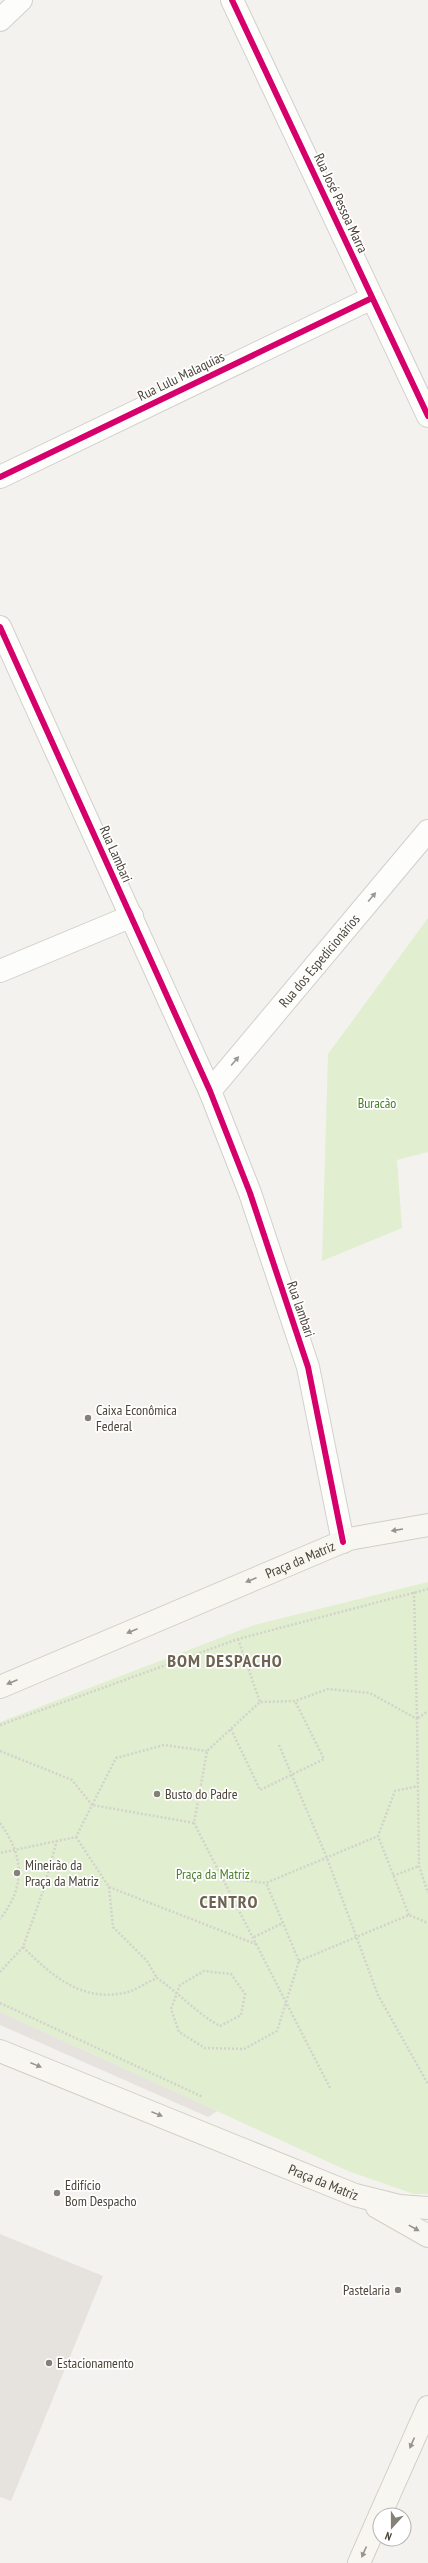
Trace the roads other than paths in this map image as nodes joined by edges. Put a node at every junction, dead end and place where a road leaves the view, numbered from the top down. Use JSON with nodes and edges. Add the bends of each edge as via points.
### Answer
{"nodes":[{"id":1,"x":22,"y":0,"type":"edge"},
{"id":2,"x":232,"y":0,"type":"edge"},
{"id":3,"x":0,"y":20,"type":"edge"},
{"id":4,"x":372,"y":298,"type":"junction"},
{"id":5,"x":428,"y":416,"type":"edge"},
{"id":6,"x":0,"y":477,"type":"edge"},
{"id":7,"x":0,"y":627,"type":"edge"},
{"id":8,"x":428,"y":831,"type":"edge"},
{"id":9,"x":132,"y":916,"type":"junction"},
{"id":10,"x":0,"y":971,"type":"edge"},
{"id":11,"x":210,"y":1091,"type":"junction"},
{"id":12,"x":428,"y":1524,"type":"edge"},
{"id":13,"x":343,"y":1542,"type":"junction"},
{"id":14,"x":0,"y":1687,"type":"edge"},
{"id":15,"x":0,"y":2050,"type":"edge"},
{"id":16,"x":355,"y":2195,"type":"junction"},
{"id":17,"x":428,"y":2208,"type":"edge"},
{"id":18,"x":428,"y":2236,"type":"edge"},
{"id":19,"x":428,"y":2408,"type":"edge"},
{"id":20,"x":384,"y":2507,"type":"edge"},
{"id":21,"x":372,"y":2533,"type":"edge"},
{"id":22,"x":359,"y":2563,"type":"edge"}],
"edges":[{"from":1,"to":3,"type":"street"},
{"from":2,"to":4,"type":"street","name":"Rua José Pessoa Marra"},
{"from":4,"to":5,"type":"street","name":"Rua José Pessoa Marra"},
{"from":4,"to":6,"type":"street","name":"Rua Lulu Malaquias"},
{"from":7,"to":9,"type":"street","name":"Rua Lambari"},
{"from":11,"to":8,"type":"street","name":"Rua dos Espedicionários","one_way":true},
{"from":9,"to":10,"type":"street"},
{"from":9,"to":11,"type":"street","name":"Rua Lambari"},
{"from":11,"to":13,"type":"street","name":"Rua lambari","via":[[250,1193],[308,1367]]},
{"from":12,"to":13,"type":"main road","name":"Praça da Matriz","one_way":true,"via":[[365,1535]]},
{"from":13,"to":14,"type":"main road","name":"Praça da Matriz","one_way":true},
{"from":15,"to":16,"type":"main road","name":"Praça da Matriz","one_way":true},
{"from":16,"to":17,"type":"main road","name":"Praça da Matriz","via":[[399,2206]]},
{"from":16,"to":18,"type":"main road","one_way":true},
{"from":19,"to":20,"type":"main road","one_way":true},
{"from":21,"to":22,"type":"main road","one_way":true}]}
